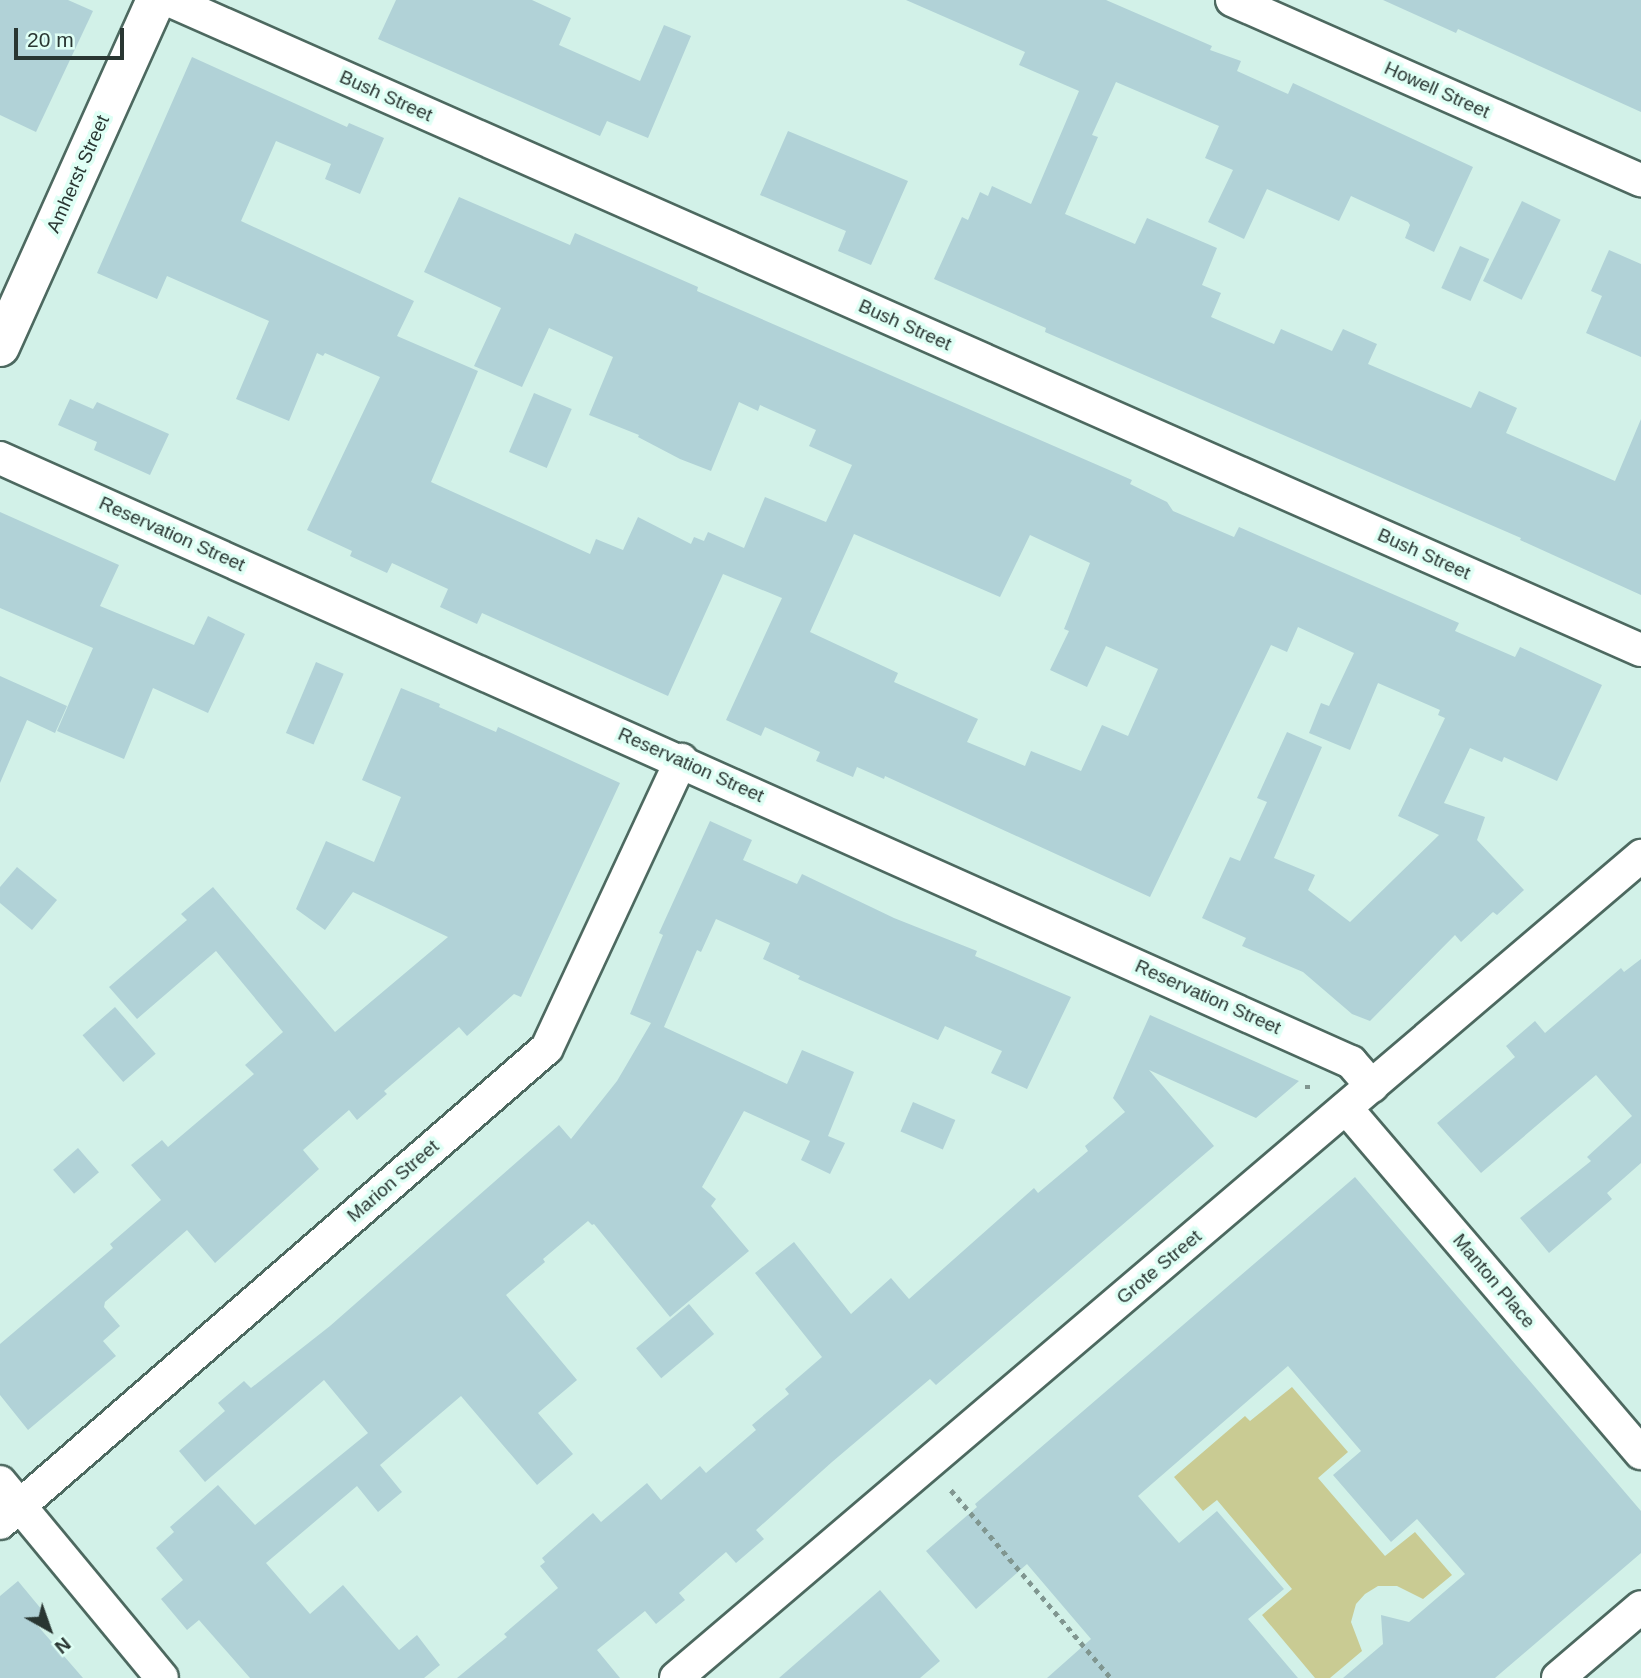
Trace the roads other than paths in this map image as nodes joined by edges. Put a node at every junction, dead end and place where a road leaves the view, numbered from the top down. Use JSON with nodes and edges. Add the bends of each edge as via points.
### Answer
{"nodes":[{"id":1,"x":156,"y":0,"type":"edge"},
{"id":2,"x":169,"y":0,"type":"edge"},
{"id":3,"x":1232,"y":0,"type":"edge"},
{"id":4,"x":1641,"y":180,"type":"edge"},
{"id":5,"x":0,"y":347,"type":"edge"},
{"id":6,"x":0,"y":458,"type":"edge"},
{"id":7,"x":1641,"y":650,"type":"edge"},
{"id":8,"x":681,"y":760,"type":"junction"},
{"id":9,"x":1641,"y":856,"type":"edge"},
{"id":10,"x":1372,"y":1086,"type":"junction"},
{"id":11,"x":1346,"y":1108,"type":"junction"},
{"id":12,"x":1641,"y":1453,"type":"edge"},
{"id":13,"x":7,"y":1503,"type":"edge"},
{"id":14,"x":1641,"y":1607,"type":"edge"},
{"id":15,"x":162,"y":1678,"type":"edge"},
{"id":16,"x":676,"y":1678,"type":"edge"},
{"id":17,"x":1558,"y":1678,"type":"edge"}],
"edges":[{"from":1,"to":5,"type":"street","name":"Amherst Street"},
{"from":2,"to":7,"type":"street","name":"Bush Street"},
{"from":3,"to":4,"type":"street","name":"Howell Street"},
{"from":6,"to":8,"type":"street","name":"Reservation Street"},
{"from":8,"to":10,"type":"street","name":"Reservation Street","via":[[1351,1062]]},
{"from":8,"to":13,"type":"street","name":"Marion Street","via":[[547,1048]]},
{"from":9,"to":10,"type":"street","name":"Grote Street"},
{"from":10,"to":11,"type":"street","name":"Grote Street"},
{"from":11,"to":12,"type":"street","name":"Manton Place"},
{"from":11,"to":16,"type":"street","name":"Grote Street"},
{"from":13,"to":15,"type":"street"},
{"from":14,"to":17,"type":"street"}]}
